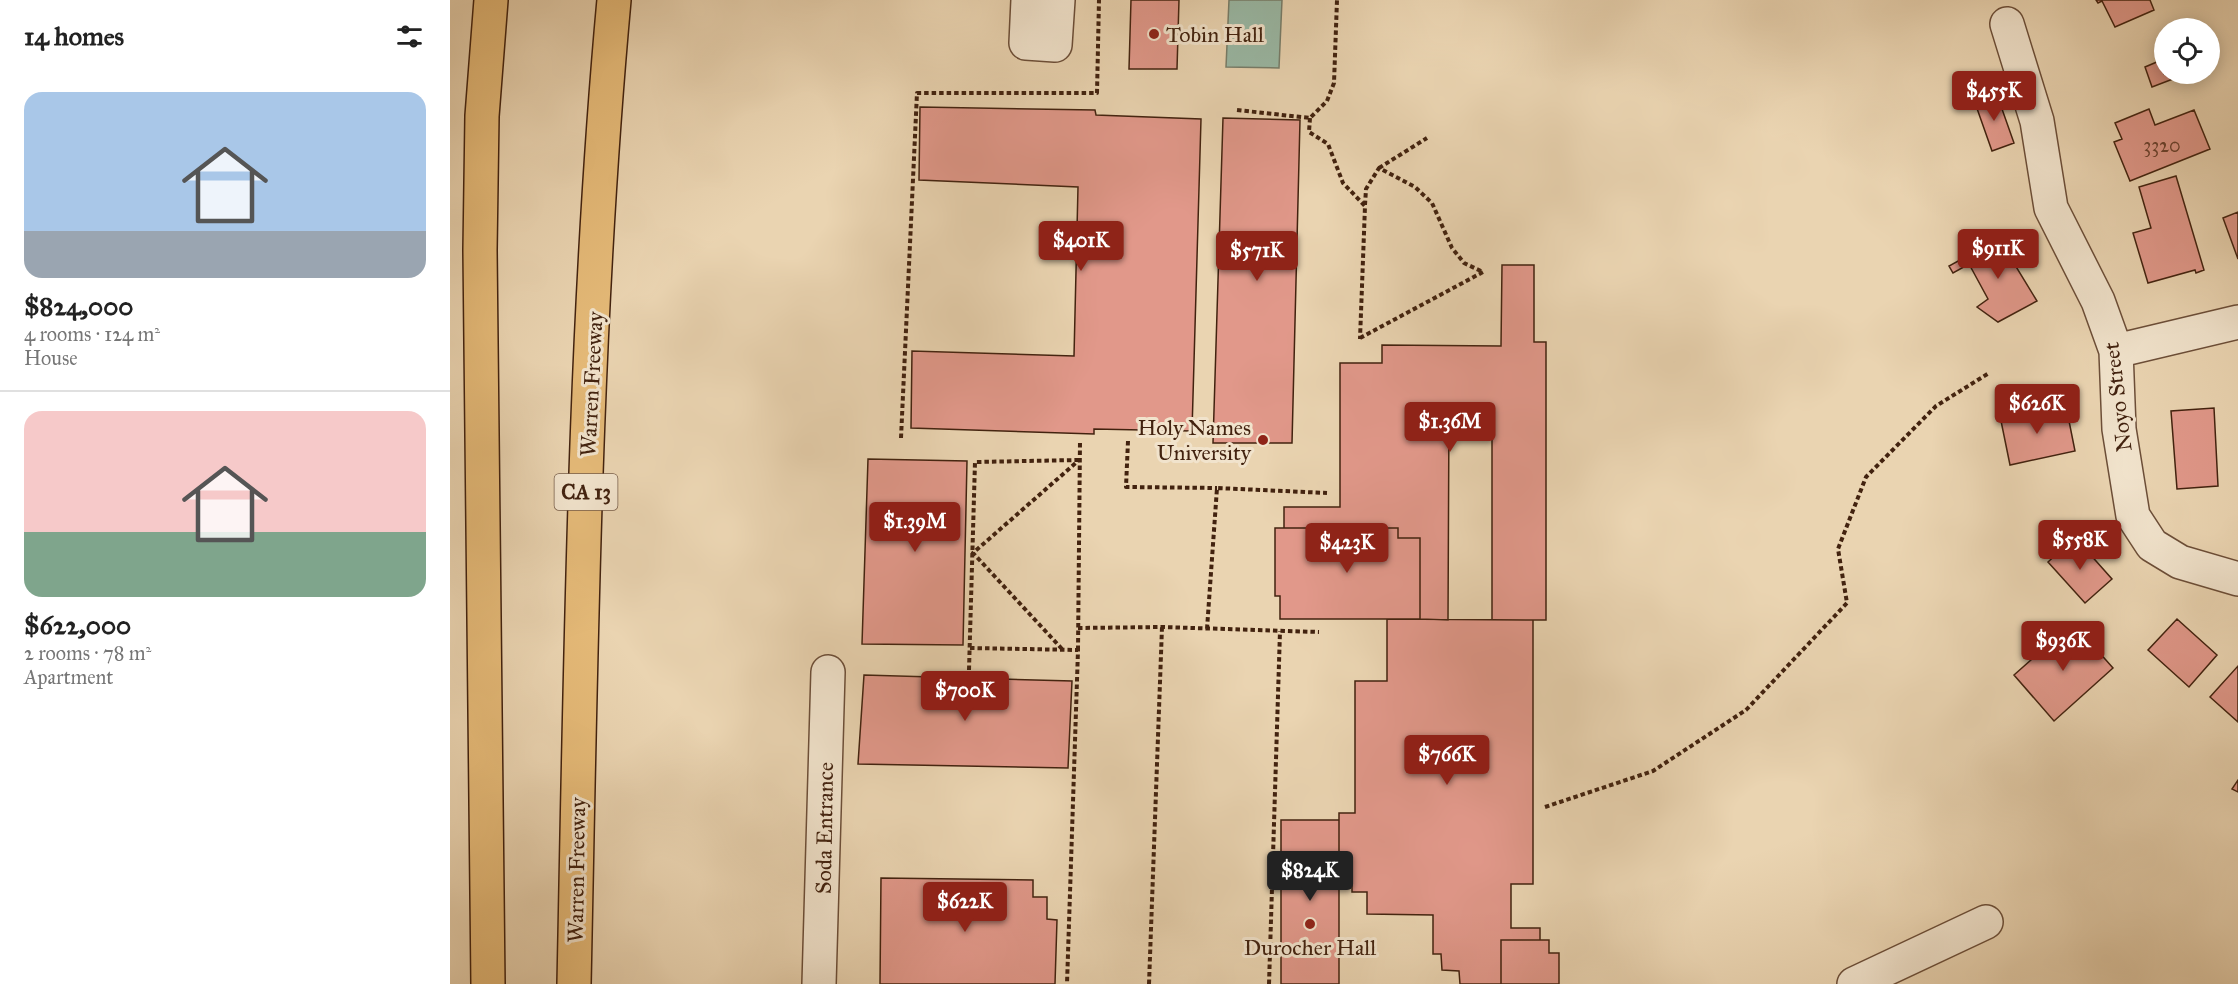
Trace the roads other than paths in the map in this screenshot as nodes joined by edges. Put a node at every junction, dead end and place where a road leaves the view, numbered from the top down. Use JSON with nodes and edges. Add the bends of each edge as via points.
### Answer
{"nodes":[{"id":1,"x":490,"y":0,"type":"edge"},
{"id":2,"x":614,"y":0,"type":"edge"},
{"id":3,"x":1029,"y":0,"type":"edge"},
{"id":4,"x":1058,"y":0,"type":"edge"},
{"id":5,"x":2007,"y":24,"type":"dead end"},
{"id":6,"x":2238,"y":322,"type":"edge"},
{"id":7,"x":2116,"y":351,"type":"junction"},
{"id":8,"x":2238,"y":579,"type":"edge"},
{"id":9,"x":828,"y":672,"type":"dead end"},
{"id":10,"x":1986,"y":922,"type":"dead end"},
{"id":11,"x":488,"y":984,"type":"edge"},
{"id":12,"x":574,"y":984,"type":"edge"},
{"id":13,"x":819,"y":984,"type":"edge"},
{"id":14,"x":1854,"y":984,"type":"edge"}],
"edges":[{"from":1,"to":11,"type":"highway","via":[[482,116],[480,250]]},
{"from":2,"to":12,"type":"highway","name":"Warren Freeway","number":"CA 13","via":[[585,497]]},
{"from":3,"to":4,"type":"street","via":[[1026,43],[1055,45]]},
{"from":5,"to":7,"type":"street","name":"Noyo Street","via":[[2037,121],[2051,208],[2098,301]]},
{"from":6,"to":7,"type":"street"},
{"from":7,"to":8,"type":"street","name":"Noyo Street","via":[[2119,429],[2133,516],[2152,545],[2180,562]]},
{"from":9,"to":13,"type":"street","name":"Soda Entrance"},
{"from":10,"to":14,"type":"street"}]}
